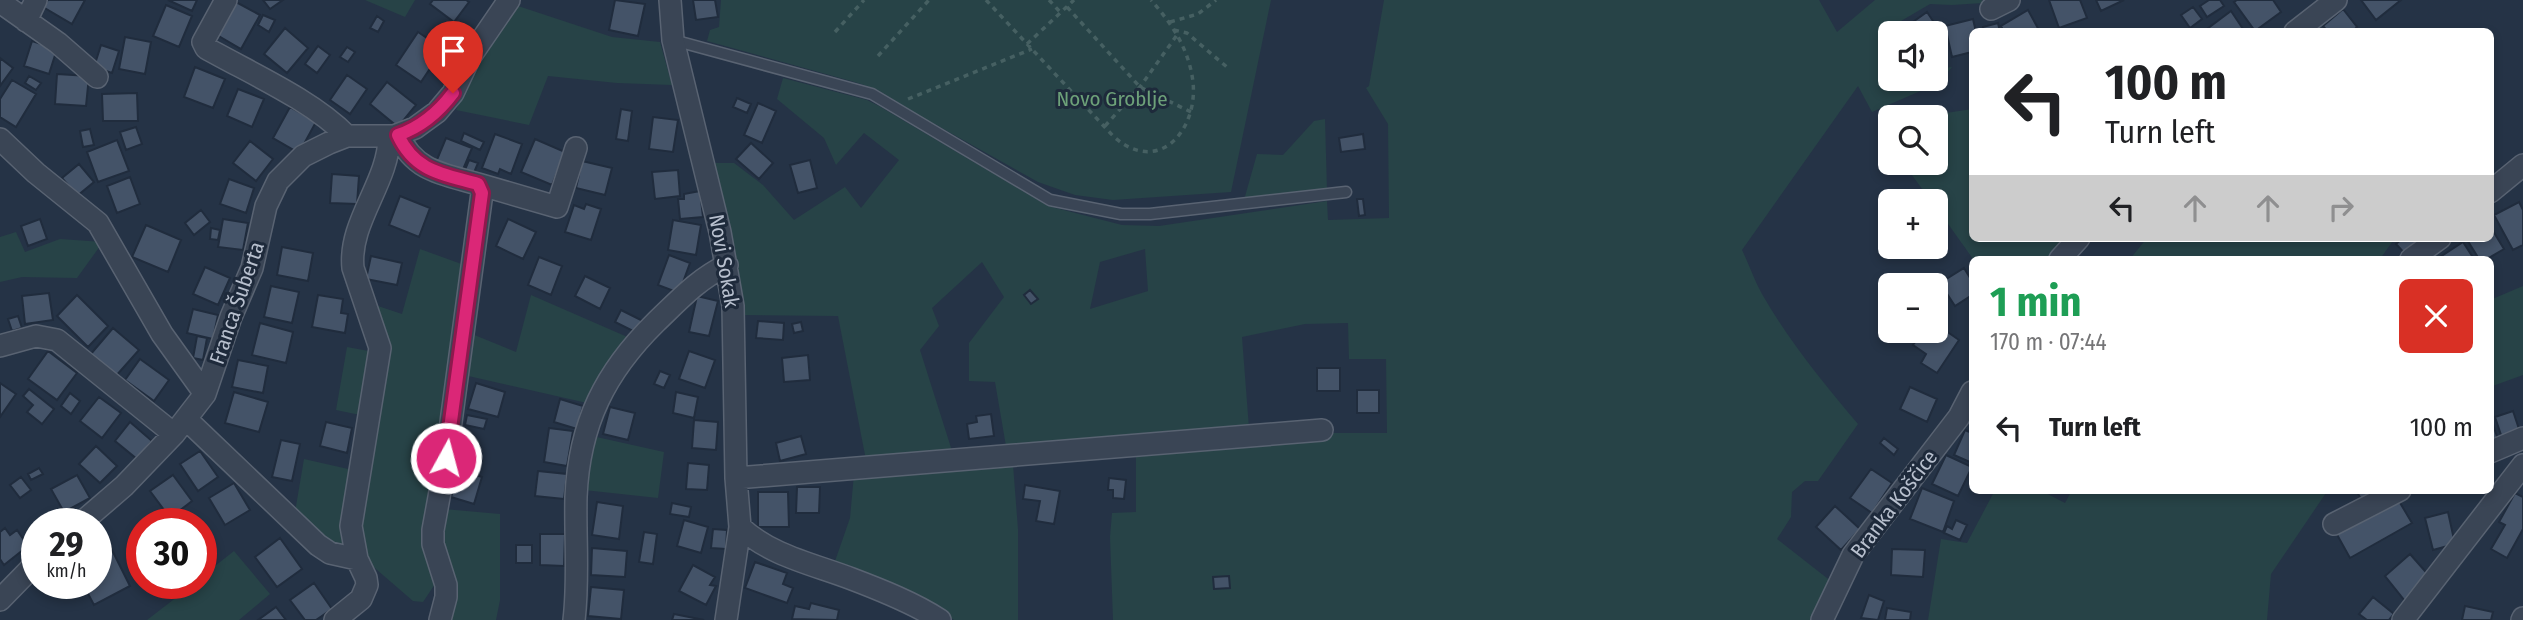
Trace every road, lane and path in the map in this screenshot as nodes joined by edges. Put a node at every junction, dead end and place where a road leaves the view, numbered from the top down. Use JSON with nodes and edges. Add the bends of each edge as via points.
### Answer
{"nodes":[{"id":1,"x":36,"y":0,"type":"edge"},
{"id":2,"x":226,"y":0,"type":"edge"},
{"id":3,"x":509,"y":0,"type":"edge"},
{"id":4,"x":670,"y":0,"type":"edge"},
{"id":5,"x":864,"y":0,"type":"edge"},
{"id":6,"x":929,"y":0,"type":"edge"},
{"id":7,"x":986,"y":0,"type":"edge"},
{"id":8,"x":1049,"y":0,"type":"edge"},
{"id":9,"x":1073,"y":0,"type":"edge"},
{"id":10,"x":1151,"y":0,"type":"edge"},
{"id":11,"x":1216,"y":0,"type":"edge"},
{"id":12,"x":2336,"y":0,"type":"edge"},
{"id":13,"x":0,"y":2,"type":"edge"},
{"id":14,"x":1066,"y":7,"type":"junction"},
{"id":15,"x":1060,"y":13,"type":"junction"},
{"id":16,"x":26,"y":21,"type":"junction"},
{"id":17,"x":1170,"y":22,"type":"junction"},
{"id":18,"x":2300,"y":28,"type":"edge"},
{"id":19,"x":1176,"y":32,"type":"junction"},
{"id":20,"x":835,"y":33,"type":"dead end"},
{"id":21,"x":673,"y":40,"type":"junction"},
{"id":22,"x":1027,"y":44,"type":"junction"},
{"id":23,"x":1032,"y":49,"type":"junction"},
{"id":24,"x":878,"y":56,"type":"dead end"},
{"id":25,"x":1228,"y":68,"type":"dead end"},
{"id":26,"x":97,"y":77,"type":"dead end"},
{"id":27,"x":1140,"y":88,"type":"junction"},
{"id":28,"x":907,"y":100,"type":"dead end"},
{"id":29,"x":1192,"y":112,"type":"junction"},
{"id":30,"x":1105,"y":127,"type":"junction"},
{"id":31,"x":347,"y":136,"type":"junction"},
{"id":32,"x":393,"y":136,"type":"junction"},
{"id":33,"x":0,"y":139,"type":"edge"},
{"id":34,"x":576,"y":148,"type":"dead end"},
{"id":35,"x":2523,"y":165,"type":"edge"},
{"id":36,"x":478,"y":184,"type":"junction"},
{"id":37,"x":2494,"y":189,"type":"edge"},
{"id":38,"x":1346,"y":192,"type":"dead end"},
{"id":39,"x":2075,"y":242,"type":"edge"},
{"id":40,"x":2435,"y":242,"type":"edge"},
{"id":41,"x":2063,"y":256,"type":"edge"},
{"id":42,"x":2416,"y":256,"type":"edge"},
{"id":43,"x":727,"y":265,"type":"junction"},
{"id":44,"x":0,"y":345,"type":"edge"},
{"id":45,"x":205,"y":394,"type":"junction"},
{"id":46,"x":1969,"y":398,"type":"edge"},
{"id":47,"x":180,"y":427,"type":"junction"},
{"id":48,"x":1322,"y":430,"type":"dead end"},
{"id":49,"x":2523,"y":438,"type":"edge"},
{"id":50,"x":2494,"y":450,"type":"edge"},
{"id":51,"x":2523,"y":465,"type":"edge"},
{"id":52,"x":736,"y":478,"type":"junction"},
{"id":53,"x":2392,"y":494,"type":"edge"},
{"id":54,"x":98,"y":508,"type":"edge"},
{"id":55,"x":2334,"y":524,"type":"dead end"},
{"id":56,"x":740,"y":527,"type":"junction"},
{"id":57,"x":357,"y":559,"type":"junction"},
{"id":58,"x":21,"y":578,"type":"edge"},
{"id":59,"x":0,"y":600,"type":"edge"},
{"id":60,"x":335,"y":620,"type":"edge"},
{"id":61,"x":440,"y":620,"type":"edge"},
{"id":62,"x":574,"y":620,"type":"edge"},
{"id":63,"x":726,"y":620,"type":"edge"},
{"id":64,"x":940,"y":620,"type":"edge"},
{"id":65,"x":1822,"y":620,"type":"edge"},
{"id":66,"x":2403,"y":620,"type":"edge"}],
"edges":[{"from":1,"to":16,"type":"street"},
{"from":2,"to":31,"type":"street","via":[[203,42],[206,48],[314,109]]},
{"from":3,"to":32,"type":"street","via":[[444,104],[420,125]]},
{"from":4,"to":21,"type":"street","name":"Novi Sokak"},
{"from":5,"to":20,"type":"path"},
{"from":6,"to":24,"type":"path"},
{"from":7,"to":22,"type":"path"},
{"from":8,"to":15,"type":"path"},
{"from":9,"to":14,"type":"path"},
{"from":10,"to":17,"type":"path"},
{"from":11,"to":17,"type":"path","via":[[1198,14]]},
{"from":12,"to":18,"type":"street"},
{"from":13,"to":16,"type":"street"},
{"from":14,"to":15,"type":"path"},
{"from":14,"to":27,"type":"path"},
{"from":15,"to":22,"type":"path"},
{"from":16,"to":26,"type":"street"},
{"from":17,"to":19,"type":"path"},
{"from":19,"to":25,"type":"path","via":[[1187,33]]},
{"from":19,"to":27,"type":"path"},
{"from":19,"to":29,"type":"path","via":[[1192,78]]},
{"from":21,"to":38,"type":"lane","via":[[872,94],[1050,200],[1121,214],[1150,214]]},
{"from":21,"to":43,"type":"street","name":"Novi Sokak"},
{"from":22,"to":23,"type":"path"},
{"from":23,"to":28,"type":"path"},
{"from":23,"to":30,"type":"path"},
{"from":27,"to":29,"type":"path"},
{"from":27,"to":30,"type":"path"},
{"from":29,"to":30,"type":"path","via":[[1176,138],[1158,151],[1131,149]]},
{"from":31,"to":32,"type":"street","name":"Franca Šuberta"},
{"from":31,"to":45,"type":"street","name":"Franca Šuberta","via":[[303,156],[272,191],[252,268]]},
{"from":32,"to":36,"type":"street","via":[[422,166]]},
{"from":32,"to":57,"type":"street","via":[[352,259],[380,348],[351,526]]},
{"from":33,"to":45,"type":"street","via":[[97,223],[162,334]]},
{"from":34,"to":36,"type":"street","via":[[557,207]]},
{"from":35,"to":37,"type":"street"},
{"from":36,"to":61,"type":"street","via":[[482,204],[433,530],[446,585]]},
{"from":39,"to":41,"type":"street"},
{"from":40,"to":42,"type":"street"},
{"from":43,"to":52,"type":"street","name":"Novi Sokak","via":[[735,334]]},
{"from":43,"to":62,"type":"street","via":[[701,279],[651,327],[611,375],[593,409],[576,495]]},
{"from":44,"to":47,"type":"street","via":[[36,336],[57,340]]},
{"from":45,"to":47,"type":"street","name":"Franca Šuberta"},
{"from":46,"to":65,"type":"street","name":"Branka Koščice","via":[[1853,555]]},
{"from":47,"to":54,"type":"street","name":"Franca Šuberta"},
{"from":47,"to":57,"type":"street","via":[[318,545]]},
{"from":48,"to":52,"type":"street"},
{"from":49,"to":50,"type":"street"},
{"from":51,"to":66,"type":"street"},
{"from":52,"to":56,"type":"street","name":"Novi Sokak"},
{"from":53,"to":55,"type":"street"},
{"from":56,"to":63,"type":"street","name":"Novi Sokak"},
{"from":56,"to":64,"type":"street","via":[[786,556],[853,579]]},
{"from":57,"to":60,"type":"street","via":[[366,578],[365,593]]},
{"from":58,"to":59,"type":"street"}]}
